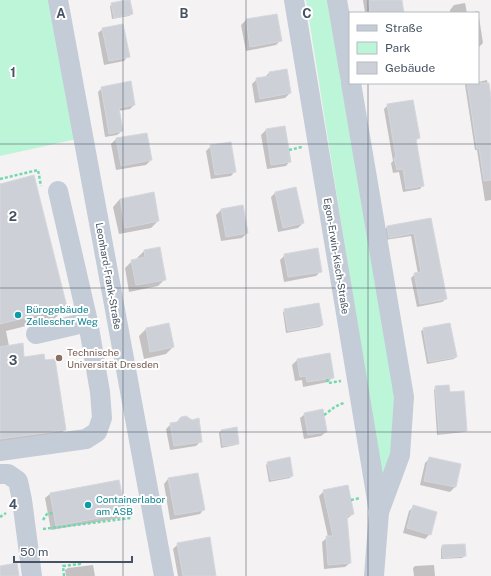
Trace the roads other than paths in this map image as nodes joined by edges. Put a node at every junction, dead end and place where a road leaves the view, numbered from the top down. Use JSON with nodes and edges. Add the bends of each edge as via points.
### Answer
{"nodes":[{"id":1,"x":58,"y":0,"type":"edge"},
{"id":2,"x":294,"y":0,"type":"edge"},
{"id":3,"x":337,"y":0,"type":"edge"},
{"id":4,"x":349,"y":70,"type":"edge"},
{"id":5,"x":351,"y":84,"type":"edge"},
{"id":6,"x":58,"y":191,"type":"road end"},
{"id":7,"x":88,"y":322,"type":"junction"},
{"id":8,"x":36,"y":334,"type":"dead end"},
{"id":9,"x":0,"y":451,"type":"edge"},
{"id":10,"x":0,"y":474,"type":"edge"},
{"id":11,"x":379,"y":512,"type":"junction"},
{"id":12,"x":32,"y":576,"type":"edge"},
{"id":13,"x":164,"y":576,"type":"edge"},
{"id":14,"x":374,"y":576,"type":"edge"}],
"edges":[{"from":1,"to":13,"type":"street","name":"Leonhard-Frank-Straße"},
{"from":2,"to":11,"type":"street","name":"Egon-Erwin-Kisch-Straße"},
{"from":3,"to":4,"type":"street"},
{"from":5,"to":11,"type":"street","name":"Egon-Erwin-Kisch-Straße","via":[[404,397],[400,455]]},
{"from":6,"to":7,"type":"street"},
{"from":7,"to":8,"type":"street"},
{"from":7,"to":9,"type":"street","via":[[100,392],[102,418],[97,432],[86,439]]},
{"from":10,"to":12,"type":"street","via":[[8,474],[18,481]]},
{"from":11,"to":14,"type":"street","name":"Egon-Erwin-Kisch-Straße"}]}
